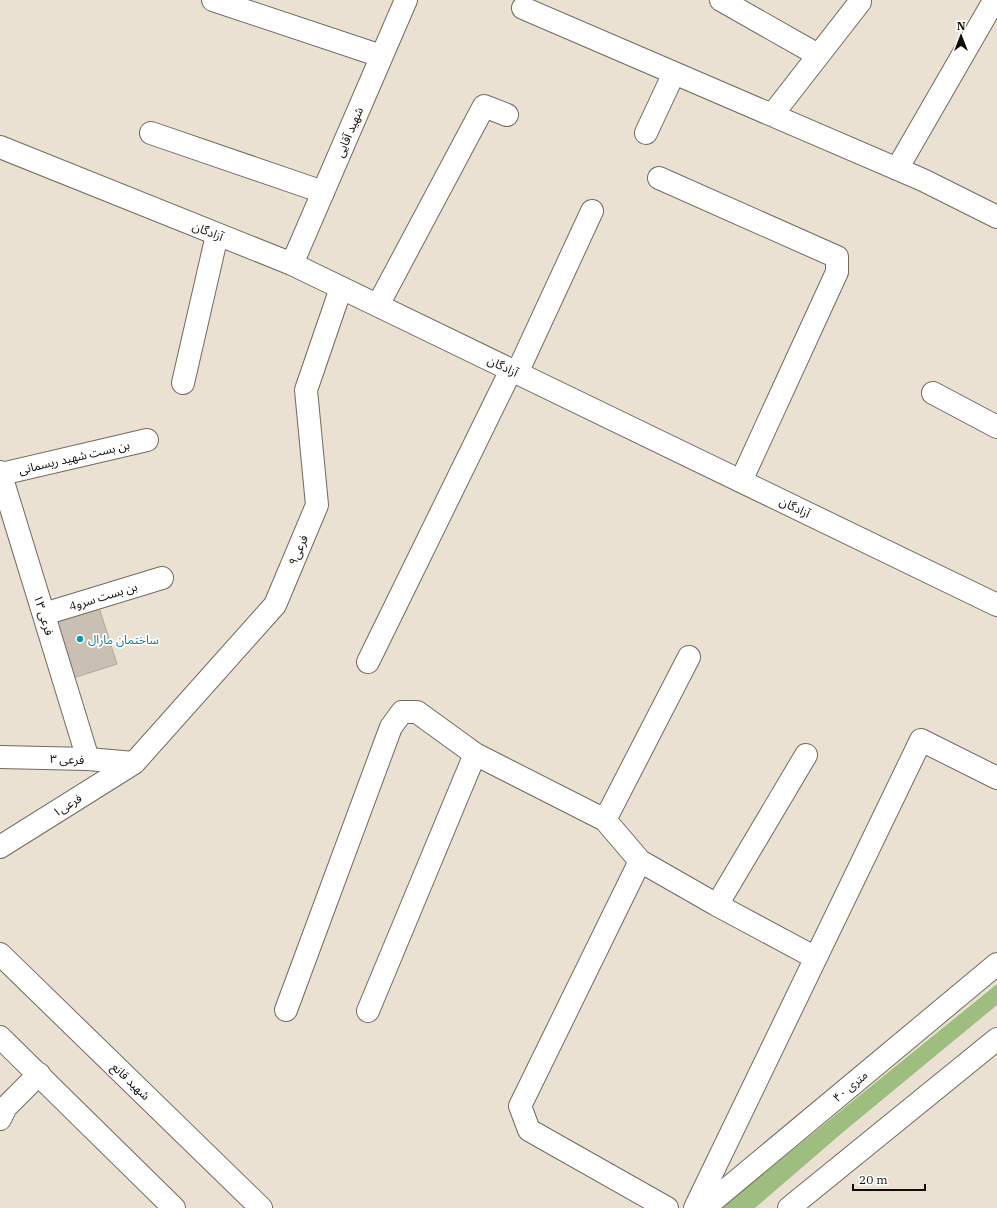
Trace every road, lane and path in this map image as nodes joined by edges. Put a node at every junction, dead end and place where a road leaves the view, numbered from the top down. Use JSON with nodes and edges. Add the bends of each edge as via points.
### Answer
{"nodes":[{"id":1,"x":213,"y":0,"type":"edge"},
{"id":2,"x":406,"y":0,"type":"edge"},
{"id":3,"x":721,"y":0,"type":"edge"},
{"id":4,"x":860,"y":2,"type":"dead end"},
{"id":5,"x":990,"y":5,"type":"edge"},
{"id":6,"x":523,"y":8,"type":"dead end"},
{"id":7,"x":818,"y":55,"type":"junction"},
{"id":8,"x":381,"y":56,"type":"junction"},
{"id":9,"x":674,"y":73,"type":"junction"},
{"id":10,"x":507,"y":115,"type":"dead end"},
{"id":11,"x":772,"y":115,"type":"junction"},
{"id":12,"x":646,"y":132,"type":"dead end"},
{"id":13,"x":151,"y":133,"type":"dead end"},
{"id":14,"x":0,"y":147,"type":"edge"},
{"id":15,"x":897,"y":169,"type":"junction"},
{"id":16,"x":660,"y":178,"type":"dead end"},
{"id":17,"x":323,"y":192,"type":"junction"},
{"id":18,"x":592,"y":211,"type":"dead end"},
{"id":19,"x":997,"y":217,"type":"edge"},
{"id":20,"x":217,"y":235,"type":"junction"},
{"id":21,"x":292,"y":264,"type":"junction"},
{"id":22,"x":341,"y":288,"type":"junction"},
{"id":23,"x":378,"y":306,"type":"junction"},
{"id":24,"x":514,"y":371,"type":"junction"},
{"id":25,"x":183,"y":383,"type":"dead end"},
{"id":26,"x":933,"y":393,"type":"dead end"},
{"id":27,"x":997,"y":427,"type":"edge"},
{"id":28,"x":147,"y":440,"type":"dead end"},
{"id":29,"x":0,"y":473,"type":"edge"},
{"id":30,"x":740,"y":481,"type":"junction"},
{"id":31,"x":162,"y":578,"type":"dead end"},
{"id":32,"x":997,"y":605,"type":"edge"},
{"id":33,"x":44,"y":614,"type":"junction"},
{"id":34,"x":689,"y":657,"type":"dead end"},
{"id":35,"x":368,"y":662,"type":"dead end"},
{"id":36,"x":475,"y":754,"type":"junction"},
{"id":37,"x":806,"y":755,"type":"dead end"},
{"id":38,"x":0,"y":757,"type":"edge"},
{"id":39,"x":88,"y":759,"type":"junction"},
{"id":40,"x":134,"y":764,"type":"junction"},
{"id":41,"x":997,"y":778,"type":"edge"},
{"id":42,"x":605,"y":820,"type":"junction"},
{"id":43,"x":0,"y":847,"type":"edge"},
{"id":44,"x":640,"y":861,"type":"junction"},
{"id":45,"x":717,"y":905,"type":"junction"},
{"id":46,"x":0,"y":954,"type":"edge"},
{"id":47,"x":814,"y":957,"type":"junction"},
{"id":48,"x":997,"y":964,"type":"edge"},
{"id":49,"x":286,"y":1010,"type":"dead end"},
{"id":50,"x":368,"y":1011,"type":"dead end"},
{"id":51,"x":0,"y":1037,"type":"edge"},
{"id":52,"x":997,"y":1039,"type":"edge"},
{"id":53,"x":39,"y":1074,"type":"junction"},
{"id":54,"x":0,"y":1119,"type":"edge"},
{"id":55,"x":174,"y":1208,"type":"edge"},
{"id":56,"x":261,"y":1208,"type":"edge"},
{"id":57,"x":667,"y":1208,"type":"edge"},
{"id":58,"x":695,"y":1208,"type":"edge"},
{"id":59,"x":704,"y":1208,"type":"edge"},
{"id":60,"x":789,"y":1208,"type":"edge"}],
"edges":[{"from":1,"to":8,"type":"street"},
{"from":2,"to":8,"type":"street","name":"شهید آقایی"},
{"from":3,"to":7,"type":"street"},
{"from":4,"to":7,"type":"street"},
{"from":5,"to":15,"type":"street"},
{"from":6,"to":9,"type":"street"},
{"from":7,"to":11,"type":"street"},
{"from":8,"to":17,"type":"street","name":"شهید آقایی"},
{"from":9,"to":11,"type":"street"},
{"from":9,"to":12,"type":"street"},
{"from":10,"to":23,"type":"street","via":[[484,106]]},
{"from":11,"to":15,"type":"street"},
{"from":13,"to":17,"type":"street"},
{"from":14,"to":20,"type":"street","name":"آزادگان"},
{"from":15,"to":19,"type":"street"},
{"from":16,"to":30,"type":"street","via":[[837,256],[837,272]]},
{"from":17,"to":21,"type":"street","name":"شهید آقایی"},
{"from":18,"to":24,"type":"street"},
{"from":20,"to":21,"type":"street","name":"آزادگان"},
{"from":20,"to":25,"type":"street"},
{"from":21,"to":22,"type":"street","name":"آزادگان"},
{"from":22,"to":23,"type":"street","name":"آزادگان"},
{"from":22,"to":40,"type":"street","name":"فرعی۹","via":[[306,390],[317,505],[275,605]]},
{"from":23,"to":24,"type":"street","name":"آزادگان"},
{"from":24,"to":30,"type":"street","name":"آزادگان"},
{"from":24,"to":35,"type":"street"},
{"from":26,"to":27,"type":"street"},
{"from":28,"to":29,"type":"street","name":"بن بست شهید ریسمانی"},
{"from":29,"to":33,"type":"street","name":"فرعی ۱۳"},
{"from":30,"to":32,"type":"street","name":"آزادگان"},
{"from":31,"to":33,"type":"street","name":"بن بست سرو4"},
{"from":33,"to":39,"type":"street","name":"فرعی ۱۳"},
{"from":34,"to":42,"type":"street"},
{"from":36,"to":42,"type":"street"},
{"from":36,"to":49,"type":"street","via":[[417,712],[402,712],[391,727]]},
{"from":36,"to":50,"type":"street"},
{"from":37,"to":45,"type":"street"},
{"from":38,"to":39,"type":"street","name":"فرعی ۳"},
{"from":39,"to":40,"type":"street","name":"فرعی ۳"},
{"from":40,"to":43,"type":"street","name":"فرعی۱"},
{"from":41,"to":47,"type":"street","via":[[921,740]]},
{"from":42,"to":44,"type":"street"},
{"from":44,"to":45,"type":"street"},
{"from":44,"to":57,"type":"street","via":[[520,1106],[530,1130]]},
{"from":45,"to":47,"type":"street"},
{"from":46,"to":56,"type":"street","name":"شهید قانع"},
{"from":47,"to":58,"type":"street"},
{"from":48,"to":59,"type":"street","name":"۴۰ متری"},
{"from":51,"to":53,"type":"street"},
{"from":52,"to":60,"type":"street"},
{"from":53,"to":54,"type":"street","via":[[6,1107]]},
{"from":53,"to":55,"type":"street"}]}
